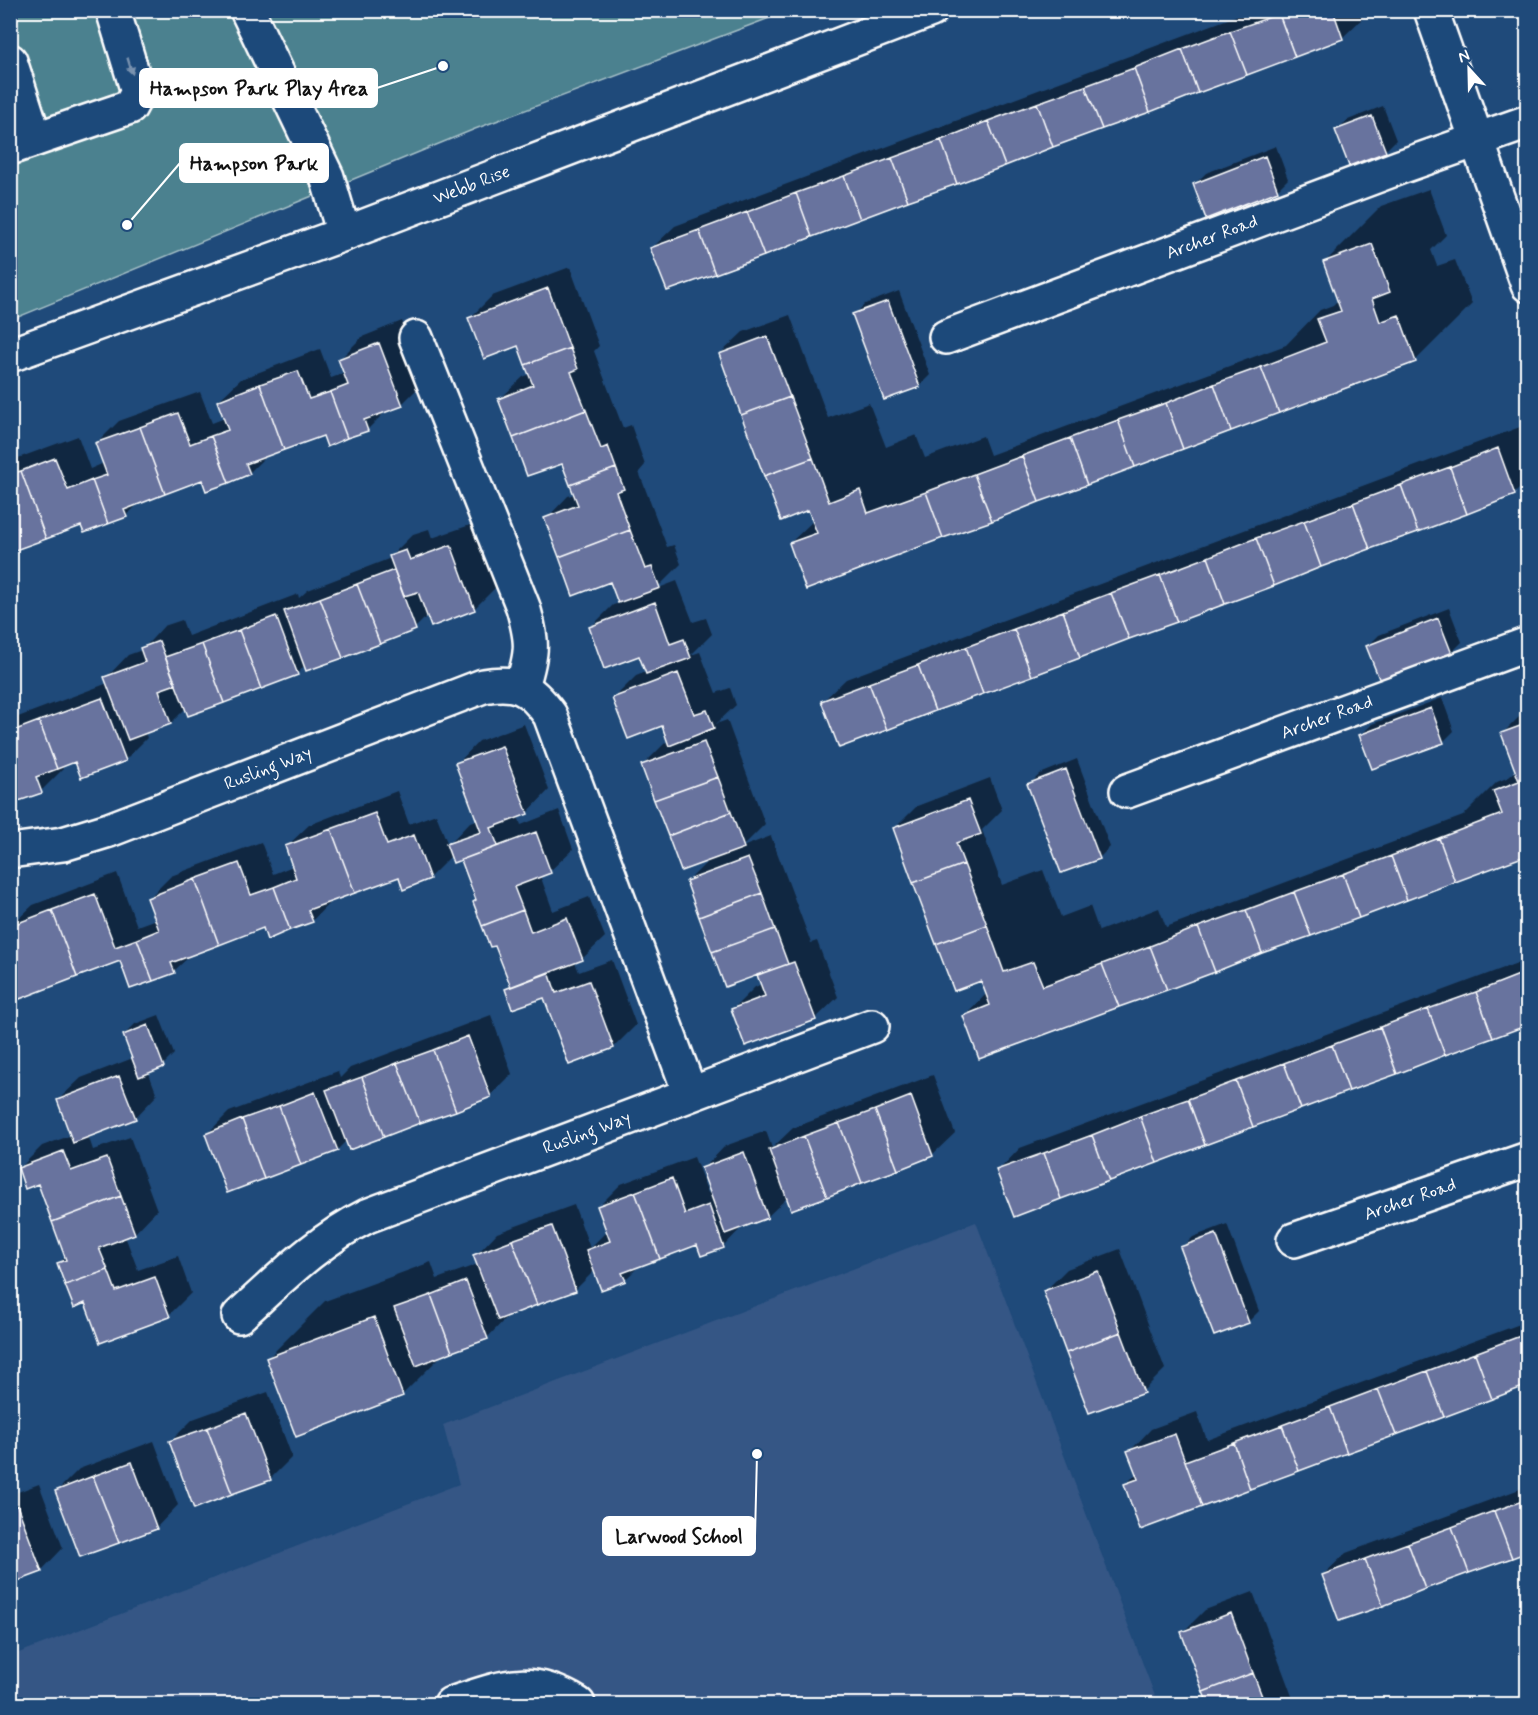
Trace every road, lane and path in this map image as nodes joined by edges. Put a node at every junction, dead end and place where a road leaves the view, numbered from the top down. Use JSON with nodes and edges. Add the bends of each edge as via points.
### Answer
{"nodes":[{"id":1,"x":113,"y":10,"type":"edge"},
{"id":2,"x":247,"y":10,"type":"edge"},
{"id":3,"x":931,"y":10,"type":"edge"},
{"id":4,"x":1431,"y":10,"type":"edge"},
{"id":5,"x":10,"y":61,"type":"edge"},
{"id":6,"x":1527,"y":122,"type":"edge"},
{"id":7,"x":1476,"y":141,"type":"junction"},
{"id":8,"x":23,"y":143,"type":"edge"},
{"id":9,"x":344,"y":234,"type":"junction"},
{"id":10,"x":1527,"y":285,"type":"edge"},
{"id":11,"x":946,"y":337,"type":"dead end"},
{"id":12,"x":416,"y":338,"type":"dead end"},
{"id":13,"x":10,"y":355,"type":"edge"},
{"id":14,"x":1527,"y":644,"type":"edge"},
{"id":15,"x":522,"y":686,"type":"junction"},
{"id":16,"x":1127,"y":792,"type":"dead end"},
{"id":17,"x":10,"y":851,"type":"edge"},
{"id":18,"x":872,"y":1026,"type":"dead end"},
{"id":19,"x":690,"y":1094,"type":"junction"},
{"id":20,"x":1527,"y":1159,"type":"edge"},
{"id":21,"x":1294,"y":1240,"type":"dead end"},
{"id":22,"x":239,"y":1316,"type":"dead end"},
{"id":23,"x":451,"y":1704,"type":"edge"},
{"id":24,"x":578,"y":1704,"type":"edge"}],
"edges":[{"from":1,"to":8,"type":"street","one_way":true,"via":[[138,92],[130,107]]},
{"from":2,"to":9,"type":"street","via":[[327,177]]},
{"from":3,"to":9,"type":"street","name":"Webb Rise"},
{"from":4,"to":7,"type":"street"},
{"from":5,"to":8,"type":"street"},
{"from":6,"to":7,"type":"street","name":"Archer Road"},
{"from":7,"to":10,"type":"street"},
{"from":7,"to":11,"type":"street","name":"Archer Road"},
{"from":9,"to":13,"type":"street","name":"Webb Rise"},
{"from":12,"to":15,"type":"street","via":[[523,607],[531,638],[530,661]]},
{"from":14,"to":16,"type":"street","name":"Archer Road"},
{"from":15,"to":17,"type":"street","name":"Rusling Way","via":[[483,686],[109,830],[63,844]]},
{"from":15,"to":19,"type":"street","via":[[540,700],[550,715]]},
{"from":18,"to":19,"type":"street","name":"Rusling Way"},
{"from":19,"to":22,"type":"street","name":"Rusling Way","via":[[367,1216],[323,1241]]},
{"from":20,"to":21,"type":"street","name":"Archer Road"},
{"from":23,"to":24,"type":"street","via":[[507,1687],[543,1687]]}]}
